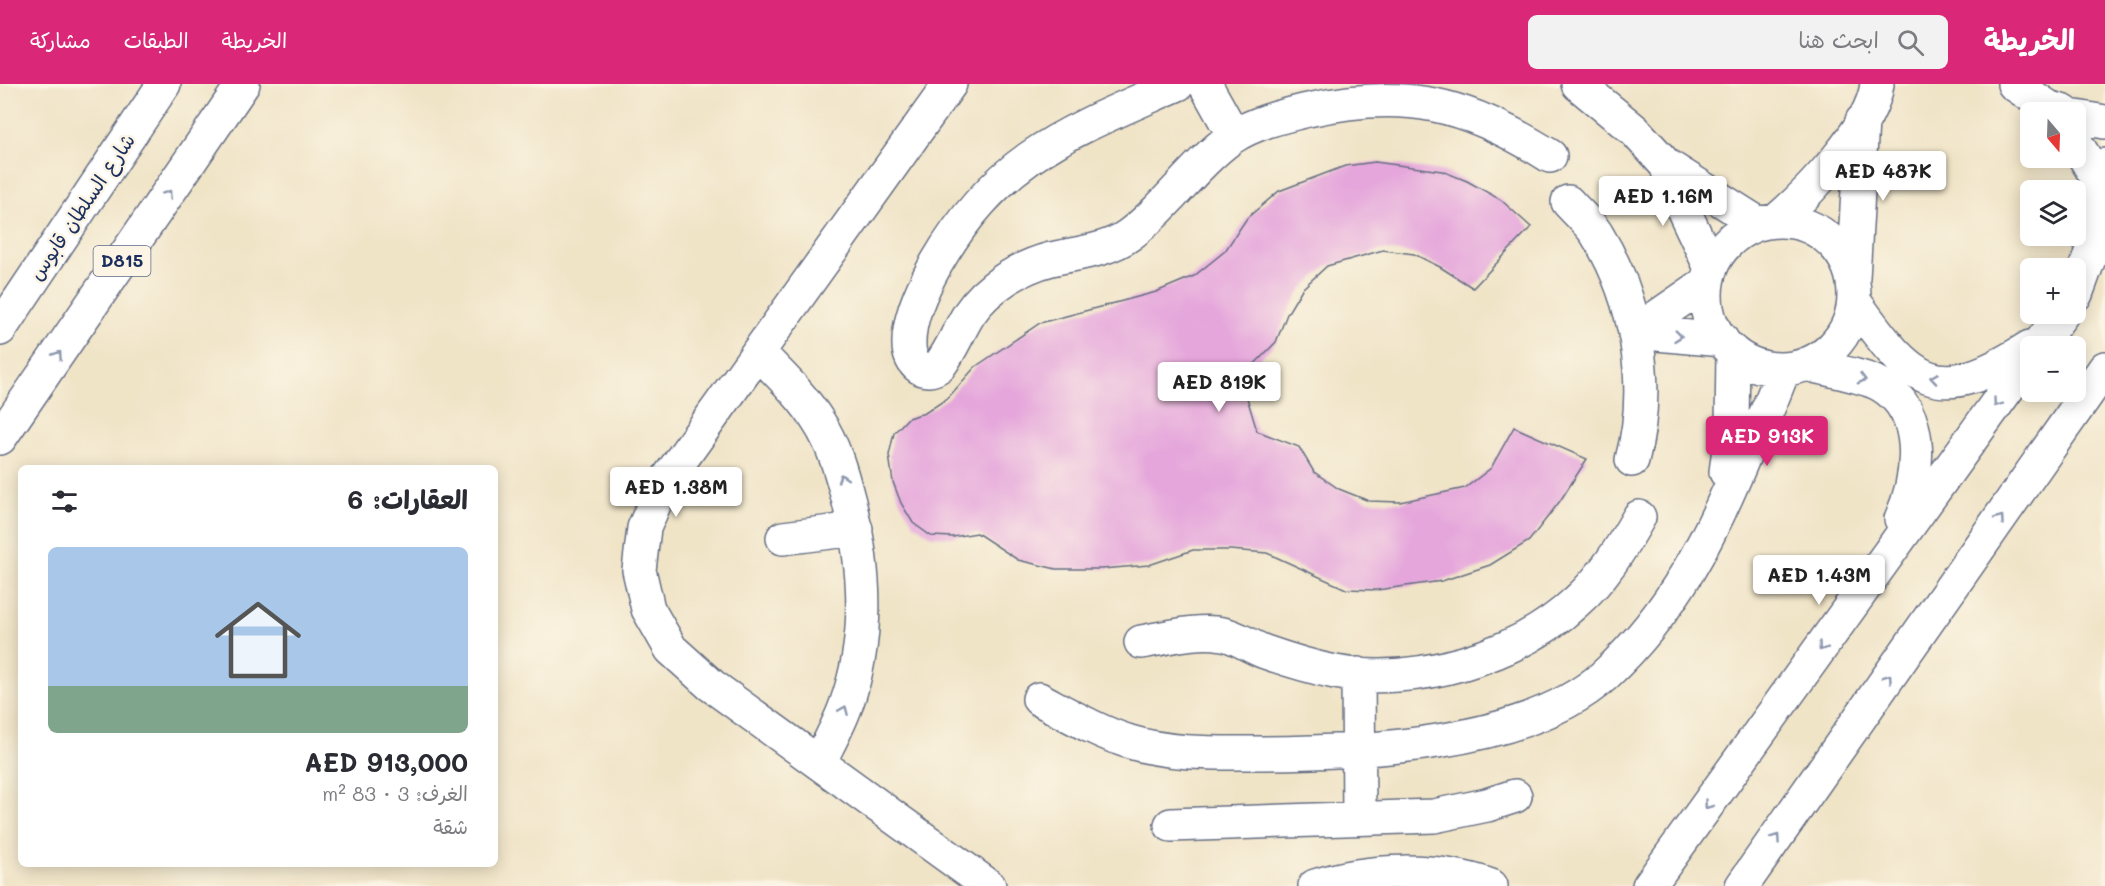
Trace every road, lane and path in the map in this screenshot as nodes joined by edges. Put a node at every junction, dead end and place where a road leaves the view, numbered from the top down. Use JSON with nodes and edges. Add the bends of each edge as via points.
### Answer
{"nodes":[{"id":1,"x":164,"y":84,"type":"edge"},
{"id":2,"x":243,"y":84,"type":"edge"},
{"id":3,"x":950,"y":84,"type":"edge"},
{"id":4,"x":1179,"y":84,"type":"edge"},
{"id":5,"x":1205,"y":84,"type":"edge"},
{"id":6,"x":1578,"y":84,"type":"edge"},
{"id":7,"x":2014,"y":84,"type":"edge"},
{"id":8,"x":1879,"y":85,"type":"edge"},
{"id":9,"x":2044,"y":102,"type":"edge"},
{"id":10,"x":2086,"y":118,"type":"edge"},
{"id":11,"x":1862,"y":122,"type":"junction"},
{"id":12,"x":2105,"y":122,"type":"edge"},
{"id":13,"x":1234,"y":136,"type":"junction"},
{"id":14,"x":1550,"y":156,"type":"dead end"},
{"id":15,"x":2086,"y":160,"type":"edge"},
{"id":16,"x":1666,"y":165,"type":"junction"},
{"id":17,"x":2100,"y":184,"type":"edge"},
{"id":18,"x":1568,"y":202,"type":"dead end"},
{"id":19,"x":1767,"y":223,"type":"junction"},
{"id":20,"x":2105,"y":239,"type":"edge"},
{"id":21,"x":2086,"y":267,"type":"edge"},
{"id":22,"x":1709,"y":275,"type":"junction"},
{"id":23,"x":1853,"y":290,"type":"junction"},
{"id":24,"x":0,"y":329,"type":"edge"},
{"id":25,"x":1635,"y":332,"type":"junction"},
{"id":26,"x":1727,"y":346,"type":"junction"},
{"id":27,"x":758,"y":352,"type":"junction"},
{"id":28,"x":2020,"y":354,"type":"edge"},
{"id":29,"x":1795,"y":366,"type":"junction"},
{"id":30,"x":2105,"y":368,"type":"edge"},
{"id":31,"x":2020,"y":371,"type":"edge"},
{"id":32,"x":35,"y":388,"type":"junction"},
{"id":33,"x":0,"y":438,"type":"edge"},
{"id":34,"x":0,"y":448,"type":"edge"},
{"id":35,"x":1632,"y":460,"type":"dead end"},
{"id":36,"x":1640,"y":517,"type":"dead end"},
{"id":37,"x":856,"y":529,"type":"junction"},
{"id":38,"x":783,"y":538,"type":"dead end"},
{"id":39,"x":1704,"y":542,"type":"junction"},
{"id":40,"x":1882,"y":563,"type":"junction"},
{"id":41,"x":1141,"y":642,"type":"dead end"},
{"id":42,"x":1358,"y":674,"type":"junction"},
{"id":43,"x":1039,"y":699,"type":"dead end"},
{"id":44,"x":1359,"y":748,"type":"junction"},
{"id":45,"x":819,"y":763,"type":"junction"},
{"id":46,"x":1515,"y":796,"type":"dead end"},
{"id":47,"x":1359,"y":818,"type":"junction"},
{"id":48,"x":1171,"y":825,"type":"dead end"},
{"id":49,"x":989,"y":886,"type":"edge"},
{"id":50,"x":1315,"y":886,"type":"edge"},
{"id":51,"x":1491,"y":886,"type":"edge"},
{"id":52,"x":1649,"y":886,"type":"edge"},
{"id":53,"x":1742,"y":886,"type":"edge"}],
"edges":[{"from":1,"to":24,"type":"main road","name":"شارع السلطان قابوس"},
{"from":32,"to":2,"type":"main road","number":"D815","one_way":true},
{"from":3,"to":27,"type":"main road"},
{"from":4,"to":13,"type":"main road","via":[[1048,144],[984,196],[953,236],[918,302],[908,346],[917,366],[926,372],[940,365],[976,303],[1000,283],[1034,264],[1108,247],[1127,236]]},
{"from":5,"to":13,"type":"main road"},
{"from":6,"to":16,"type":"main road","via":[[1635,131]]},
{"from":7,"to":9,"type":"main road"},
{"from":8,"to":11,"type":"main road"},
{"from":10,"to":12,"type":"main road"},
{"from":11,"to":19,"type":"main road","via":[[1836,160]]},
{"from":11,"to":23,"type":"main road"},
{"from":13,"to":14,"type":"main road","via":[[1284,116],[1339,103],[1389,99],[1443,106],[1478,116]]},
{"from":15,"to":17,"type":"main road"},
{"from":16,"to":19,"type":"main road"},
{"from":16,"to":22,"type":"main road"},
{"from":17,"to":20,"type":"main road"},
{"from":17,"to":21,"type":"main road"},
{"from":18,"to":25,"type":"main road","via":[[1595,232],[1615,272]]},
{"from":19,"to":22,"type":"main road","via":[[1730,241],[1719,253]]},
{"from":19,"to":23,"type":"main road","via":[[1810,227],[1825,236],[1837,248]]},
{"from":22,"to":25,"type":"main road"},
{"from":22,"to":26,"type":"main road","via":[[1708,316]]},
{"from":28,"to":23,"type":"main road","one_way":true,"via":[[1996,369],[1975,376],[1934,380],[1917,374],[1899,360]]},
{"from":23,"to":29,"type":"main road","via":[[1849,322],[1837,341],[1821,356]]},
{"from":25,"to":26,"type":"main road","one_way":true},
{"from":25,"to":35,"type":"main road","via":[[1641,409]]},
{"from":26,"to":29,"type":"main road","via":[[1752,363]]},
{"from":26,"to":39,"type":"main road","via":[[1732,426],[1729,459]]},
{"from":37,"to":27,"type":"main road","one_way":true,"via":[[834,453],[819,422]]},
{"from":27,"to":45,"type":"main road","via":[[661,488],[644,528],[639,570],[648,609],[670,649],[711,685]]},
{"from":29,"to":39,"type":"main road","via":[[1746,450],[1724,507]]},
{"from":29,"to":40,"type":"main road","one_way":true,"via":[[1880,384],[1894,396],[1908,422],[1915,438],[1914,483]]},
{"from":53,"to":30,"type":"main road","one_way":true},
{"from":31,"to":40,"type":"main road","one_way":true},
{"from":32,"to":33,"type":"main road","number":"D815"},
{"from":32,"to":34,"type":"main road"},
{"from":36,"to":42,"type":"main road","via":[[1619,552],[1578,601],[1531,635],[1431,671],[1392,676]]},
{"from":37,"to":38,"type":"main road"},
{"from":45,"to":37,"type":"main road","one_way":true,"via":[[847,705],[862,626],[864,581]]},
{"from":39,"to":44,"type":"main road","via":[[1656,620],[1609,670],[1575,696],[1533,716],[1472,733],[1422,743]]},
{"from":40,"to":52,"type":"main road","one_way":true},
{"from":41,"to":42,"type":"main road","via":[[1223,634],[1301,665]]},
{"from":42,"to":44,"type":"main road"},
{"from":43,"to":44,"type":"main road","via":[[1130,742],[1167,750],[1277,753]]},
{"from":44,"to":47,"type":"main road"},
{"from":45,"to":49,"type":"main road"},
{"from":46,"to":47,"type":"main road","via":[[1434,816]]},
{"from":47,"to":48,"type":"main road"},
{"from":50,"to":51,"type":"main road","via":[[1349,878],[1398,874],[1437,874]]}]}
